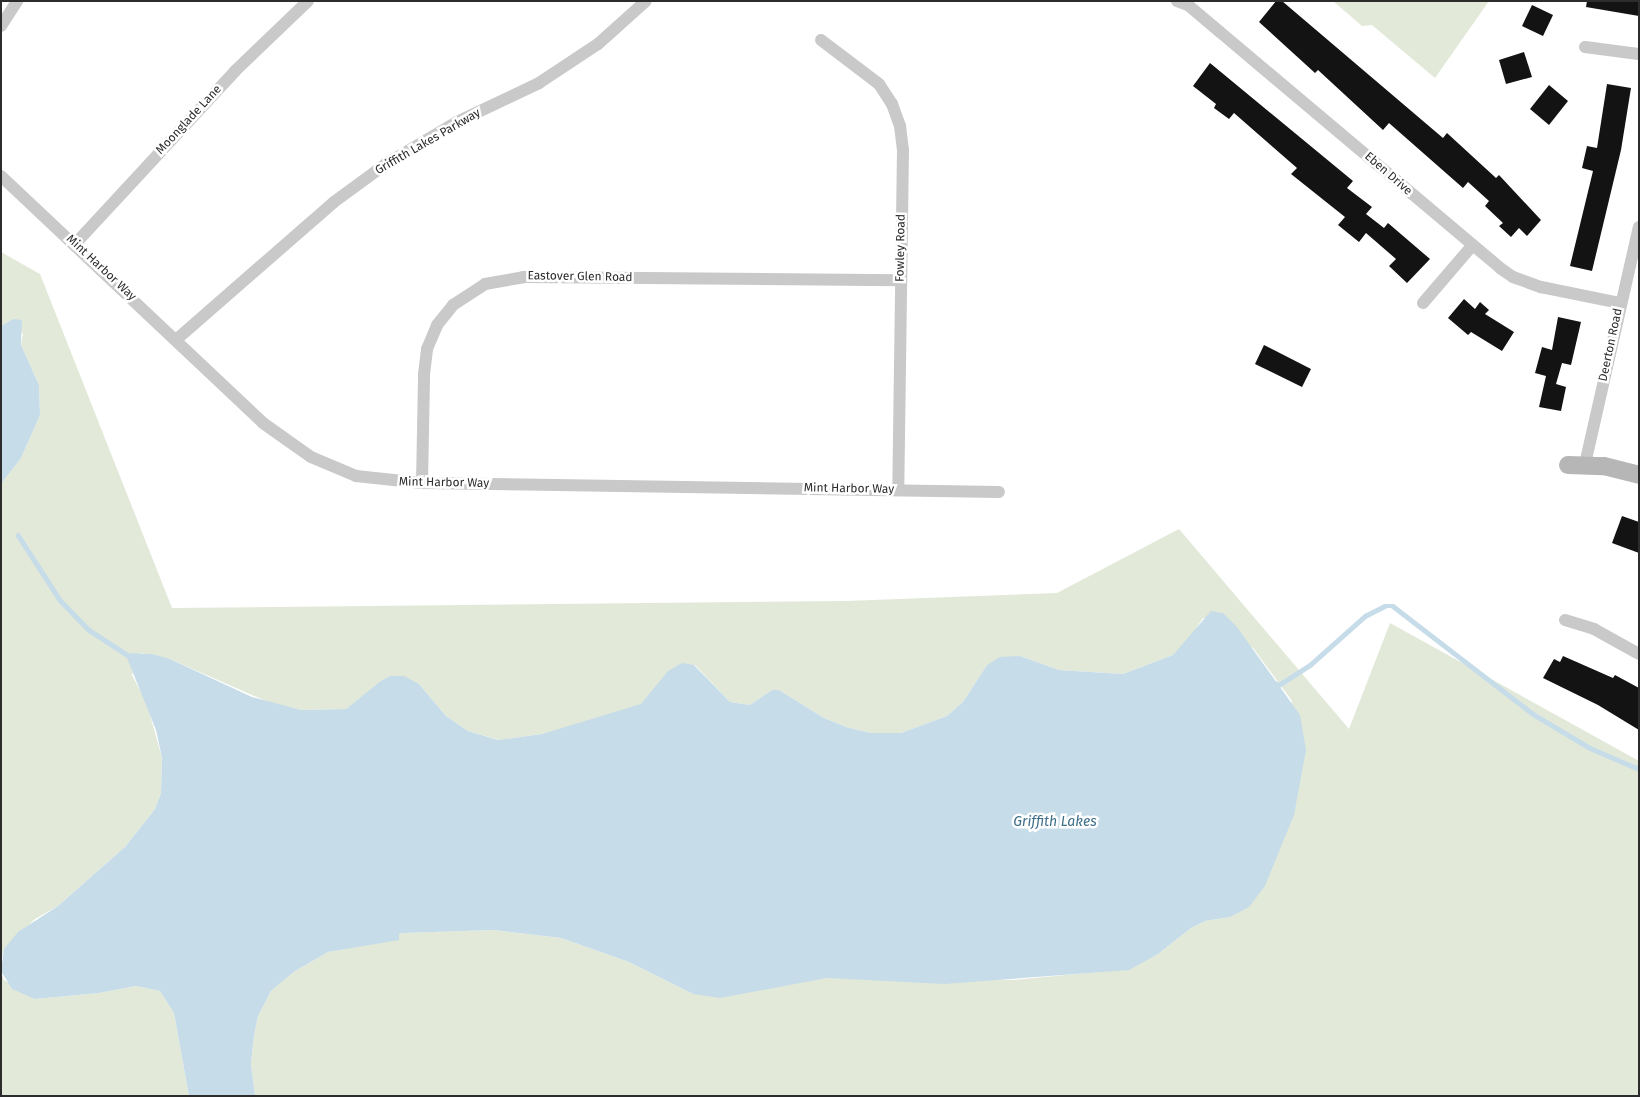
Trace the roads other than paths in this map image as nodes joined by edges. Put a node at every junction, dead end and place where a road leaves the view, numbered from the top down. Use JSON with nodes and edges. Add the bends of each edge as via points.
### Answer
{"nodes":[{"id":1,"x":17,"y":1,"type":"edge"},
{"id":2,"x":308,"y":1,"type":"edge"},
{"id":3,"x":646,"y":1,"type":"edge"},
{"id":4,"x":1178,"y":1,"type":"edge"},
{"id":5,"x":1,"y":26,"type":"edge"},
{"id":6,"x":821,"y":40,"type":"dead end"},
{"id":7,"x":1585,"y":47,"type":"dead end"},
{"id":8,"x":1639,"y":54,"type":"edge"},
{"id":9,"x":1,"y":176,"type":"edge"},
{"id":10,"x":1639,"y":227,"type":"edge"},
{"id":11,"x":75,"y":244,"type":"junction"},
{"id":12,"x":1471,"y":247,"type":"junction"},
{"id":13,"x":901,"y":280,"type":"junction"},
{"id":14,"x":1423,"y":303,"type":"dead end"},
{"id":15,"x":1620,"y":303,"type":"junction"},
{"id":16,"x":177,"y":339,"type":"junction"},
{"id":17,"x":1576,"y":464,"type":"joint"},
{"id":18,"x":1639,"y":475,"type":"edge"},
{"id":19,"x":422,"y":483,"type":"junction"},
{"id":20,"x":898,"y":490,"type":"junction"},
{"id":21,"x":999,"y":492,"type":"dead end"},
{"id":22,"x":1564,"y":620,"type":"dead end"},
{"id":23,"x":1639,"y":654,"type":"edge"}],
"edges":[{"from":1,"to":5,"type":"street"},
{"from":2,"to":11,"type":"street","name":"Moonglade Lane","via":[[241,65]]},
{"from":3,"to":16,"type":"street","name":"Griffith Lakes Parkway","via":[[598,44],[538,83],[457,122],[386,164],[334,202]]},
{"from":4,"to":12,"type":"street","name":"Eben Drive","via":[[1188,5]]},
{"from":6,"to":13,"type":"street","name":"Fowley Road","via":[[871,76],[897,115],[902,144]]},
{"from":7,"to":8,"type":"street"},
{"from":9,"to":11,"type":"street","name":"Mint Harbor Way"},
{"from":10,"to":15,"type":"street","name":"Deerton Road"},
{"from":11,"to":16,"type":"street","name":"Mint Harbor Way"},
{"from":12,"to":14,"type":"street"},
{"from":12,"to":15,"type":"street","name":"Eben Drive","via":[[1513,277],[1526,282]]},
{"from":13,"to":19,"type":"street","name":"Eastover Glen Road","via":[[523,277],[485,284],[453,305],[437,325],[427,349]]},
{"from":13,"to":20,"type":"street","name":"Fowley Road"},
{"from":15,"to":17,"type":"street","name":"Deerton Road"},
{"from":16,"to":19,"type":"street","name":"Mint Harbor Way","via":[[263,423],[311,457],[356,476]]},
{"from":17,"to":18,"type":"street"},
{"from":19,"to":20,"type":"street","name":"Mint Harbor Way"},
{"from":20,"to":21,"type":"street","name":"Mint Harbor Way"},
{"from":22,"to":23,"type":"street","via":[[1594,629]]}]}
